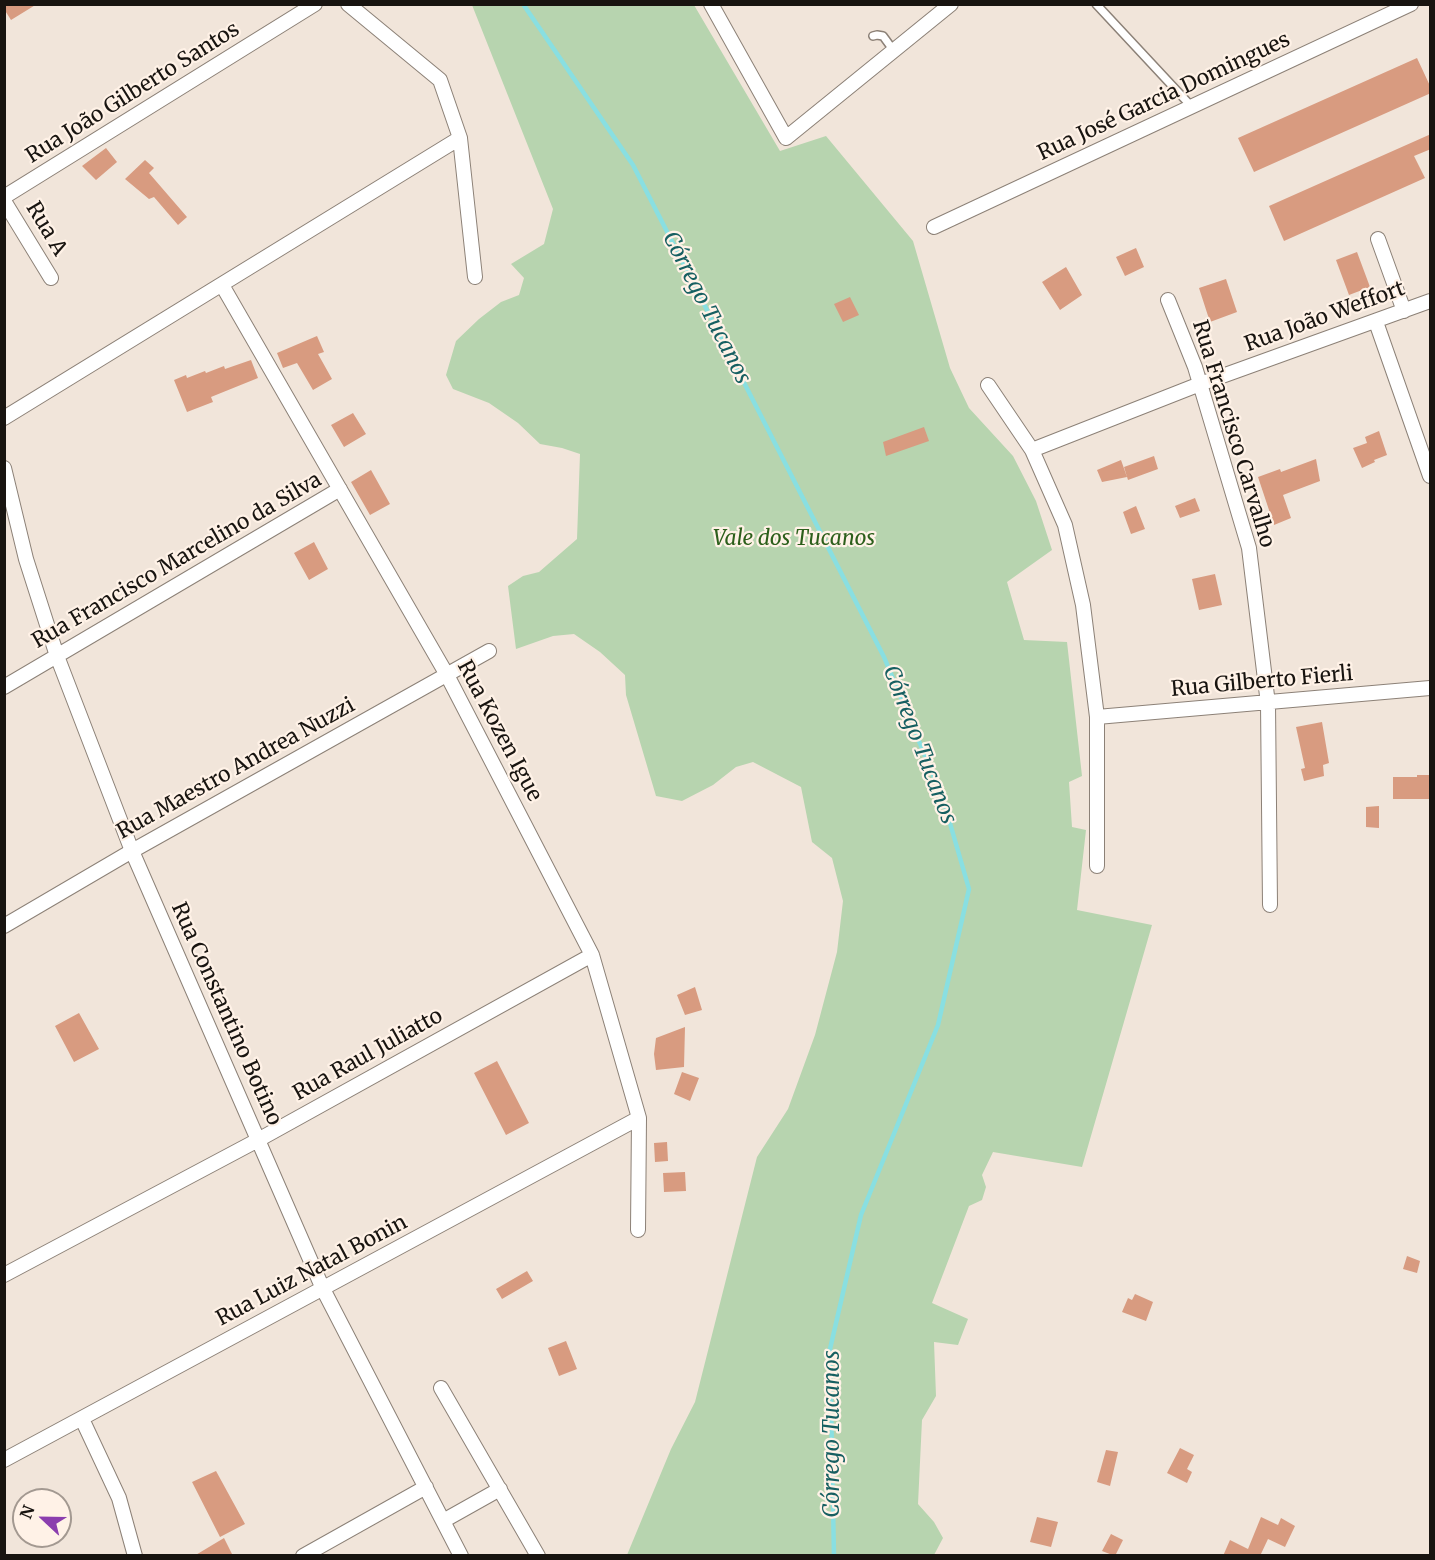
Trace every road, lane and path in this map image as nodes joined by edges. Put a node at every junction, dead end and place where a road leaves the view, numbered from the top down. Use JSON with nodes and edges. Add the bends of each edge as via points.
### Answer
{"nodes":[{"id":1,"x":315,"y":4,"type":"edge"},
{"id":2,"x":348,"y":4,"type":"edge"},
{"id":3,"x":711,"y":4,"type":"edge"},
{"id":4,"x":951,"y":4,"type":"edge"},
{"id":5,"x":1096,"y":4,"type":"edge"},
{"id":6,"x":1411,"y":4,"type":"edge"},
{"id":7,"x":873,"y":36,"type":"dead end"},
{"id":8,"x":894,"y":51,"type":"junction"},
{"id":9,"x":1192,"y":107,"type":"junction"},
{"id":10,"x":460,"y":138,"type":"junction"},
{"id":11,"x":4,"y":199,"type":"edge"},
{"id":12,"x":934,"y":227,"type":"dead end"},
{"id":13,"x":1378,"y":239,"type":"dead end"},
{"id":14,"x":475,"y":277,"type":"dead end"},
{"id":15,"x":51,"y":278,"type":"dead end"},
{"id":16,"x":222,"y":285,"type":"junction"},
{"id":17,"x":1168,"y":300,"type":"dead end"},
{"id":18,"x":1431,"y":301,"type":"edge"},
{"id":19,"x":1404,"y":311,"type":"junction"},
{"id":20,"x":1376,"y":322,"type":"junction"},
{"id":21,"x":1200,"y":384,"type":"junction"},
{"id":22,"x":988,"y":385,"type":"dead end"},
{"id":23,"x":4,"y":418,"type":"edge"},
{"id":24,"x":1032,"y":450,"type":"junction"},
{"id":25,"x":4,"y":468,"type":"edge"},
{"id":26,"x":1431,"y":476,"type":"edge"},
{"id":27,"x":340,"y":489,"type":"junction"},
{"id":28,"x":489,"y":651,"type":"dead end"},
{"id":29,"x":57,"y":656,"type":"junction"},
{"id":30,"x":447,"y":675,"type":"junction"},
{"id":31,"x":4,"y":687,"type":"edge"},
{"id":32,"x":1431,"y":688,"type":"edge"},
{"id":33,"x":1268,"y":704,"type":"junction"},
{"id":34,"x":1097,"y":717,"type":"junction"},
{"id":35,"x":132,"y":851,"type":"junction"},
{"id":36,"x":1097,"y":866,"type":"dead end"},
{"id":37,"x":1270,"y":905,"type":"dead end"},
{"id":38,"x":4,"y":926,"type":"edge"},
{"id":39,"x":592,"y":955,"type":"junction"},
{"id":40,"x":639,"y":1119,"type":"junction"},
{"id":41,"x":258,"y":1140,"type":"junction"},
{"id":42,"x":638,"y":1230,"type":"dead end"},
{"id":43,"x":4,"y":1275,"type":"edge"},
{"id":44,"x":323,"y":1289,"type":"junction"},
{"id":45,"x":441,"y":1388,"type":"dead end"},
{"id":46,"x":82,"y":1419,"type":"junction"},
{"id":47,"x":4,"y":1460,"type":"edge"},
{"id":48,"x":426,"y":1487,"type":"junction"},
{"id":49,"x":500,"y":1489,"type":"junction"},
{"id":50,"x":443,"y":1521,"type":"junction"},
{"id":51,"x":135,"y":1556,"type":"edge"},
{"id":52,"x":303,"y":1556,"type":"edge"},
{"id":53,"x":461,"y":1556,"type":"edge"},
{"id":54,"x":538,"y":1556,"type":"edge"}],
"edges":[{"from":1,"to":11,"type":"street","name":"Rua João Gilberto Santos"},
{"from":2,"to":10,"type":"street","via":[[440,80]]},
{"from":3,"to":8,"type":"street","via":[[786,138]]},
{"from":4,"to":8,"type":"street"},
{"from":5,"to":9,"type":"lane"},
{"from":6,"to":9,"type":"street","name":"Rua José Garcia Domingues"},
{"from":7,"to":8,"type":"lane","via":[[883,36]]},
{"from":9,"to":12,"type":"street","name":"Rua José Garcia Domingues"},
{"from":10,"to":14,"type":"street"},
{"from":10,"to":16,"type":"street"},
{"from":11,"to":15,"type":"street","name":"Rua A"},
{"from":13,"to":19,"type":"street"},
{"from":16,"to":23,"type":"street"},
{"from":16,"to":27,"type":"street","name":"Rua Kozen Igue"},
{"from":17,"to":21,"type":"street","name":"Rua Francisco Carvalho"},
{"from":18,"to":19,"type":"street","name":"Rua João Weffort"},
{"from":19,"to":20,"type":"street","name":"Rua João Weffort"},
{"from":20,"to":21,"type":"street","name":"Rua João Weffort"},
{"from":20,"to":26,"type":"street"},
{"from":21,"to":24,"type":"street","name":"Rua João Weffort"},
{"from":21,"to":33,"type":"street","name":"Rua Francisco Carvalho","via":[[1249,549]]},
{"from":22,"to":24,"type":"street"},
{"from":24,"to":34,"type":"street","via":[[1065,525],[1083,605]]},
{"from":25,"to":29,"type":"street","name":"Rua Constantino Botino","via":[[26,559]]},
{"from":27,"to":29,"type":"street","name":"Rua Francisco Marcelino da Silva"},
{"from":27,"to":30,"type":"street","name":"Rua Kozen Igue"},
{"from":28,"to":30,"type":"street","name":"Rua Maestro Andrea Nuzzi"},
{"from":29,"to":31,"type":"street","name":"Rua Francisco Marcelino da Silva"},
{"from":29,"to":35,"type":"street","name":"Rua Constantino Botino"},
{"from":30,"to":35,"type":"street","name":"Rua Maestro Andrea Nuzzi"},
{"from":30,"to":39,"type":"street","name":"Rua Kozen Igue"},
{"from":32,"to":33,"type":"street","name":"Rua Gilberto Fierli"},
{"from":33,"to":34,"type":"street","name":"Rua Gilberto Fierli"},
{"from":33,"to":37,"type":"street","name":"Rua Francisco Carvalho"},
{"from":34,"to":36,"type":"street"},
{"from":35,"to":38,"type":"street","name":"Rua Maestro Andrea Nuzzi"},
{"from":35,"to":41,"type":"street","name":"Rua Constantino Botino"},
{"from":39,"to":40,"type":"street","name":"Rua Kozen Igue"},
{"from":39,"to":41,"type":"street","name":"Rua Raul Juliatto"},
{"from":40,"to":42,"type":"street","name":"Rua Kozen Igue"},
{"from":40,"to":44,"type":"street","name":"Rua Luiz Natal Bonin"},
{"from":41,"to":43,"type":"street","name":"Rua Raul Juliatto"},
{"from":41,"to":44,"type":"street","name":"Rua Constantino Botino"},
{"from":44,"to":46,"type":"street","name":"Rua Luiz Natal Bonin"},
{"from":44,"to":48,"type":"street","name":"Rua Constantino Botino"},
{"from":45,"to":49,"type":"street"},
{"from":46,"to":47,"type":"street","name":"Rua Luiz Natal Bonin"},
{"from":46,"to":51,"type":"street","via":[[118,1498]]},
{"from":48,"to":50,"type":"street","name":"Rua Constantino Botino"},
{"from":48,"to":52,"type":"street"},
{"from":49,"to":50,"type":"street"},
{"from":49,"to":54,"type":"street"},
{"from":50,"to":53,"type":"street","name":"Rua Constantino Botino"}]}
